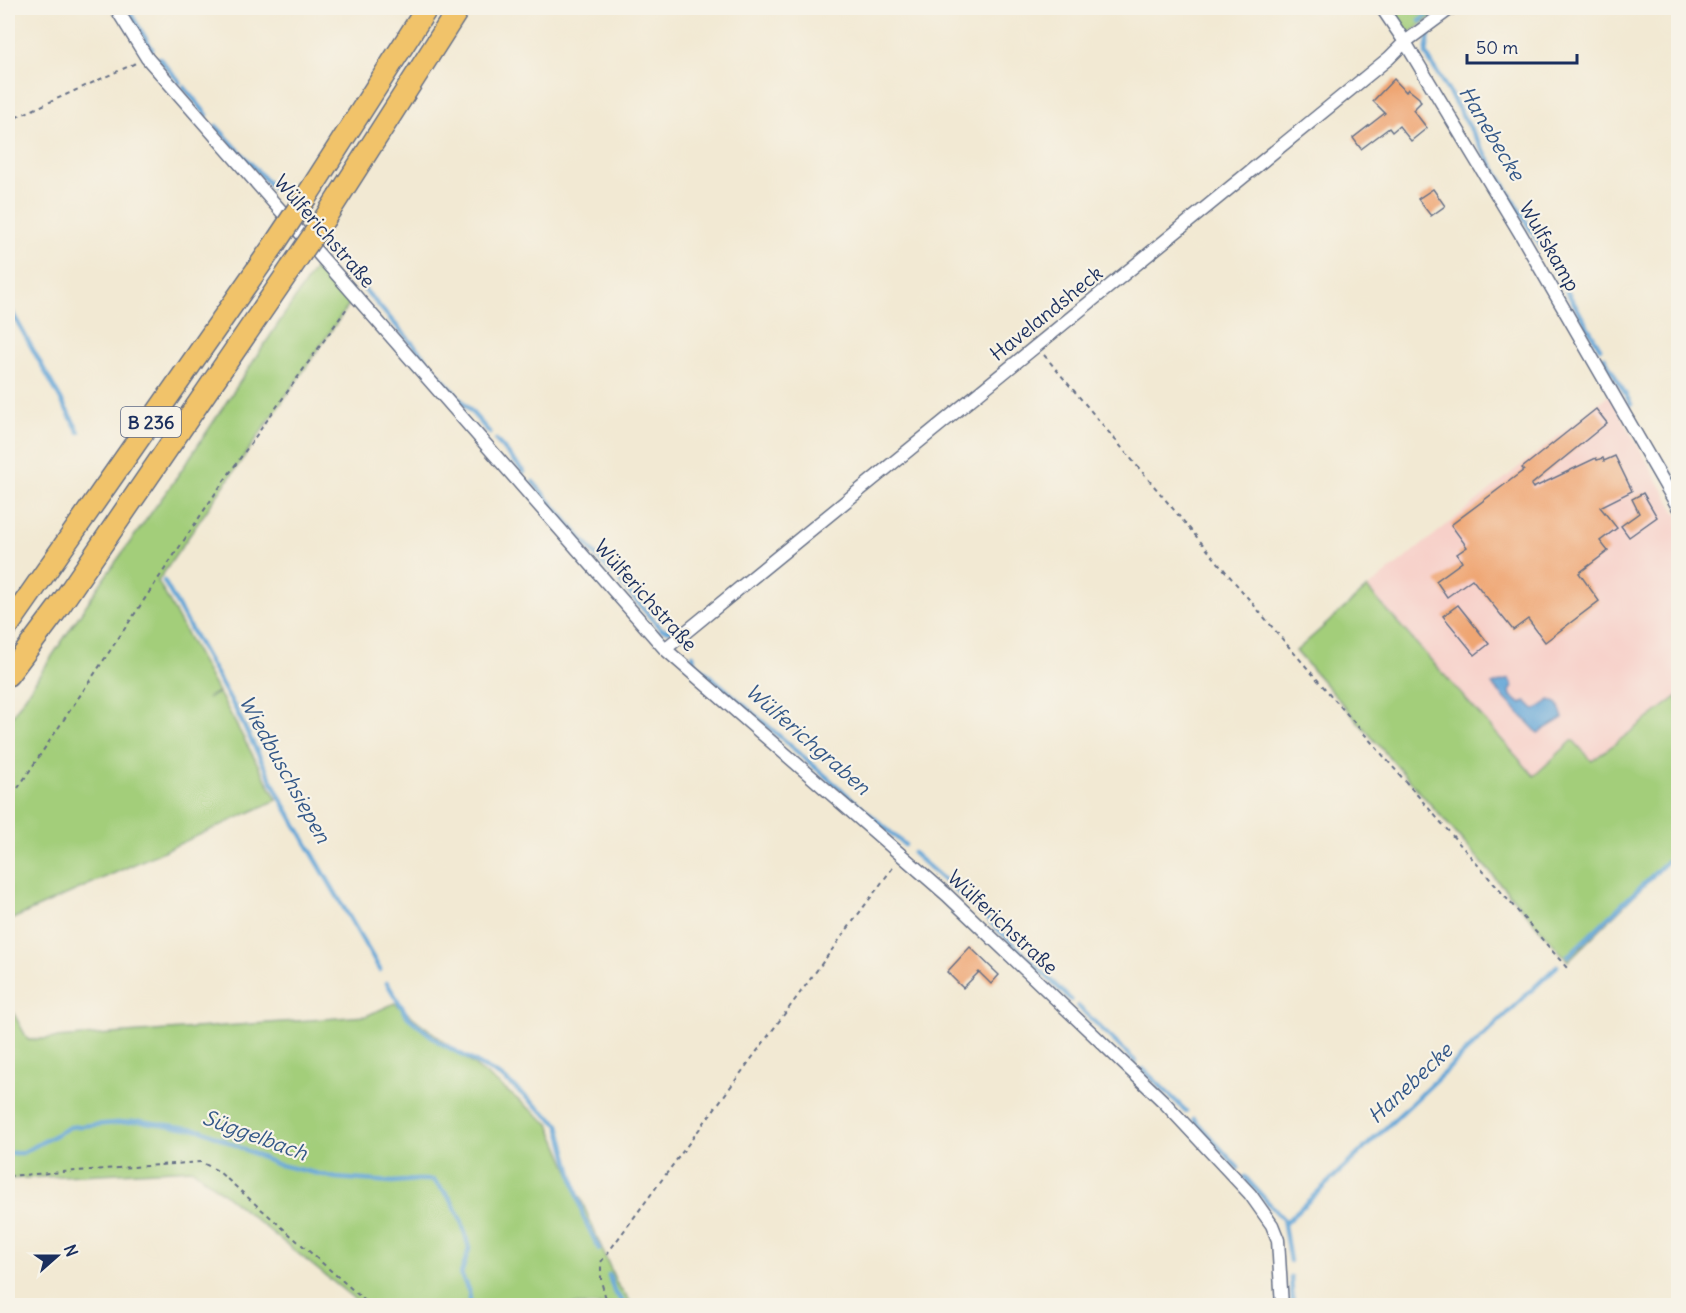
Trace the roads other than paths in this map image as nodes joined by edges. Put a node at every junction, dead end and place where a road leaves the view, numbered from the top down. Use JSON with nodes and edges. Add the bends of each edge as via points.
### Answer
{"nodes":[{"id":1,"x":116,"y":8,"type":"edge"},
{"id":2,"x":427,"y":8,"type":"edge"},
{"id":3,"x":459,"y":8,"type":"edge"},
{"id":4,"x":1382,"y":8,"type":"edge"},
{"id":5,"x":1451,"y":8,"type":"edge"},
{"id":6,"x":1405,"y":42,"type":"junction"},
{"id":7,"x":1678,"y":507,"type":"edge"},
{"id":8,"x":28,"y":597,"type":"junction"},
{"id":9,"x":60,"y":606,"type":"junction"},
{"id":10,"x":8,"y":616,"type":"edge"},
{"id":11,"x":8,"y":626,"type":"edge"},
{"id":12,"x":665,"y":650,"type":"junction"},
{"id":13,"x":8,"y":675,"type":"edge"},
{"id":14,"x":8,"y":690,"type":"edge"},
{"id":15,"x":1282,"y":1305,"type":"edge"}],
"edges":[{"from":1,"to":12,"type":"street","name":"Wülferichstraße","via":[[147,58]]},
{"from":2,"to":8,"type":"highway","number":"B 236","bridge":true,"via":[[274,245]]},
{"from":3,"to":9,"type":"highway","number":"B 236","bridge":true,"via":[[325,218]]},
{"from":4,"to":6,"type":"street","name":"Wulfskamp"},
{"from":5,"to":6,"type":"street","name":"Havelandsheck"},
{"from":6,"to":7,"type":"street","name":"Wulfskamp"},
{"from":6,"to":12,"type":"street","name":"Havelandsheck"},
{"from":8,"to":10,"type":"highway"},
{"from":8,"to":11,"type":"highway","number":"B 236"},
{"from":9,"to":13,"type":"highway","number":"B 236"},
{"from":9,"to":14,"type":"highway"},
{"from":12,"to":15,"type":"street","name":"Wülferichstraße","via":[[947,895],[1193,1132],[1250,1194],[1272,1225],[1278,1240]]}]}
